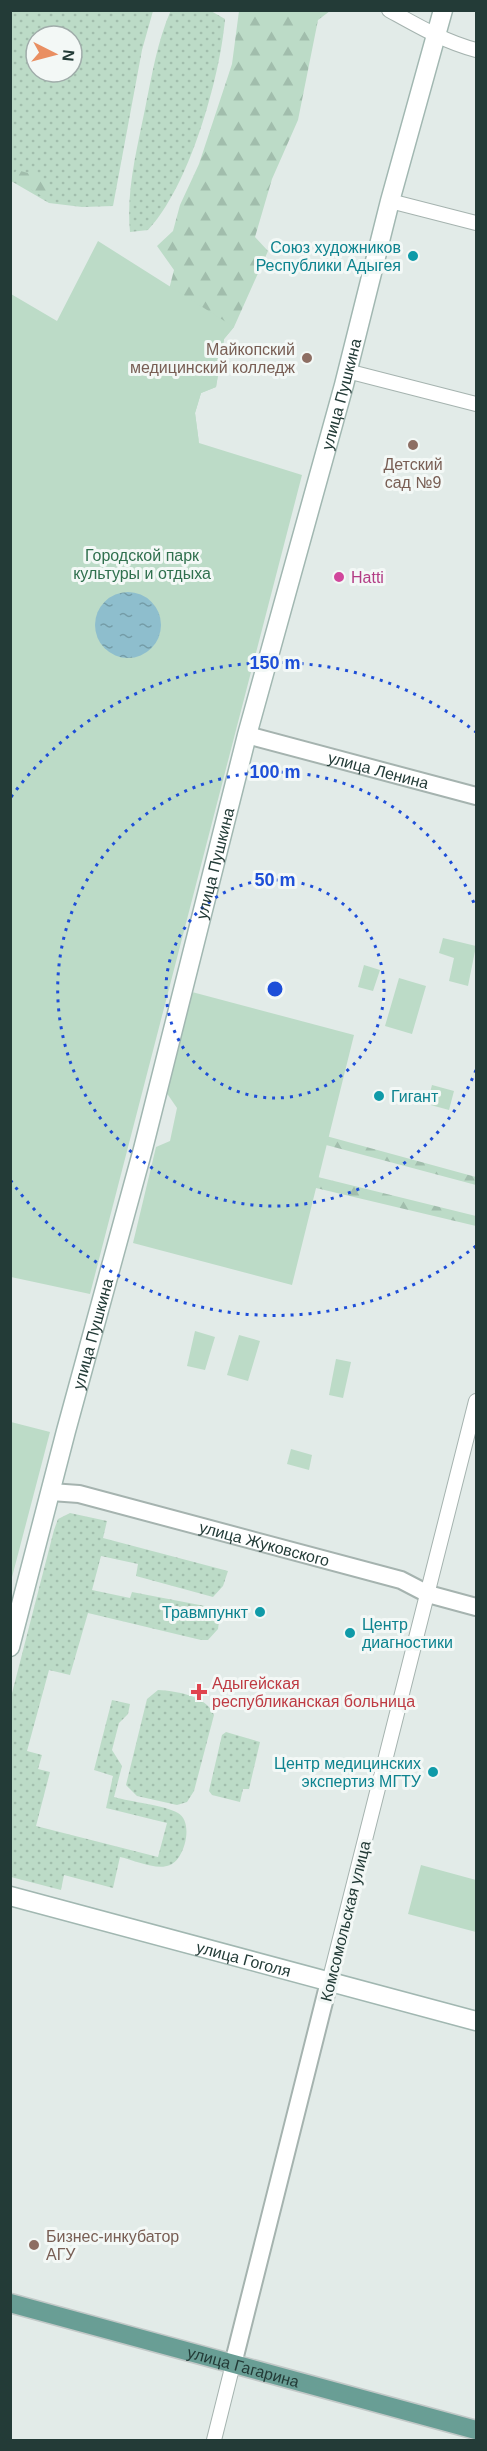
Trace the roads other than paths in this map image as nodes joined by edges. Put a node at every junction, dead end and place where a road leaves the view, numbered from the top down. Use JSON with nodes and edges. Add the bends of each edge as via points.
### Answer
{"nodes":[{"id":1,"x":389,"y":10,"type":"edge"},
{"id":2,"x":443,"y":10,"type":"edge"},
{"id":3,"x":436,"y":36,"type":"junction"},
{"id":4,"x":477,"y":50,"type":"edge"},
{"id":5,"x":390,"y":201,"type":"junction"},
{"id":6,"x":477,"y":223,"type":"edge"},
{"id":7,"x":347,"y":371,"type":"junction"},
{"id":8,"x":477,"y":404,"type":"edge"},
{"id":9,"x":247,"y":735,"type":"junction"},
{"id":10,"x":477,"y":796,"type":"edge"},
{"id":11,"x":477,"y":1401,"type":"edge"},
{"id":12,"x":51,"y":1492,"type":"junction"},
{"id":13,"x":428,"y":1594,"type":"junction"},
{"id":14,"x":477,"y":1607,"type":"edge"},
{"id":15,"x":10,"y":1647,"type":"edge"},
{"id":16,"x":10,"y":1896,"type":"edge"},
{"id":17,"x":329,"y":1982,"type":"junction"},
{"id":18,"x":477,"y":2022,"type":"edge"},
{"id":19,"x":10,"y":2302,"type":"edge"},
{"id":20,"x":233,"y":2364,"type":"junction"},
{"id":21,"x":477,"y":2430,"type":"edge"},
{"id":22,"x":214,"y":2440,"type":"edge"}],
"edges":[{"from":1,"to":3,"type":"street"},
{"from":2,"to":3,"type":"main road","name":"улица Пушкина"},
{"from":3,"to":4,"type":"street"},
{"from":3,"to":5,"type":"main road","name":"улица Пушкина"},
{"from":5,"to":6,"type":"street"},
{"from":5,"to":7,"type":"main road","name":"улица Пушкина"},
{"from":7,"to":8,"type":"street"},
{"from":7,"to":9,"type":"main road","name":"улица Пушкина"},
{"from":9,"to":10,"type":"street","name":"улица Ленина"},
{"from":9,"to":12,"type":"main road","name":"улица Пушкина","via":[[156,1122]]},
{"from":11,"to":13,"type":"street","name":"Комсомольская улица"},
{"from":12,"to":13,"type":"street","name":"улица Жуковского","via":[[79,1494],[401,1580]]},
{"from":12,"to":15,"type":"main road","name":"улица Пушкина"},
{"from":13,"to":14,"type":"street","name":"улица Жуковского"},
{"from":13,"to":17,"type":"street","name":"Комсомольская улица"},
{"from":16,"to":17,"type":"main road","name":"улица Гоголя"},
{"from":17,"to":18,"type":"main road","name":"улица Гоголя"},
{"from":17,"to":20,"type":"street","name":"Комсомольская улица"},
{"from":19,"to":20,"type":"main road","name":"улица Гагарина"},
{"from":20,"to":21,"type":"main road","name":"улица Гагарина"},
{"from":20,"to":22,"type":"street","name":"Комсомольская улица"}]}
